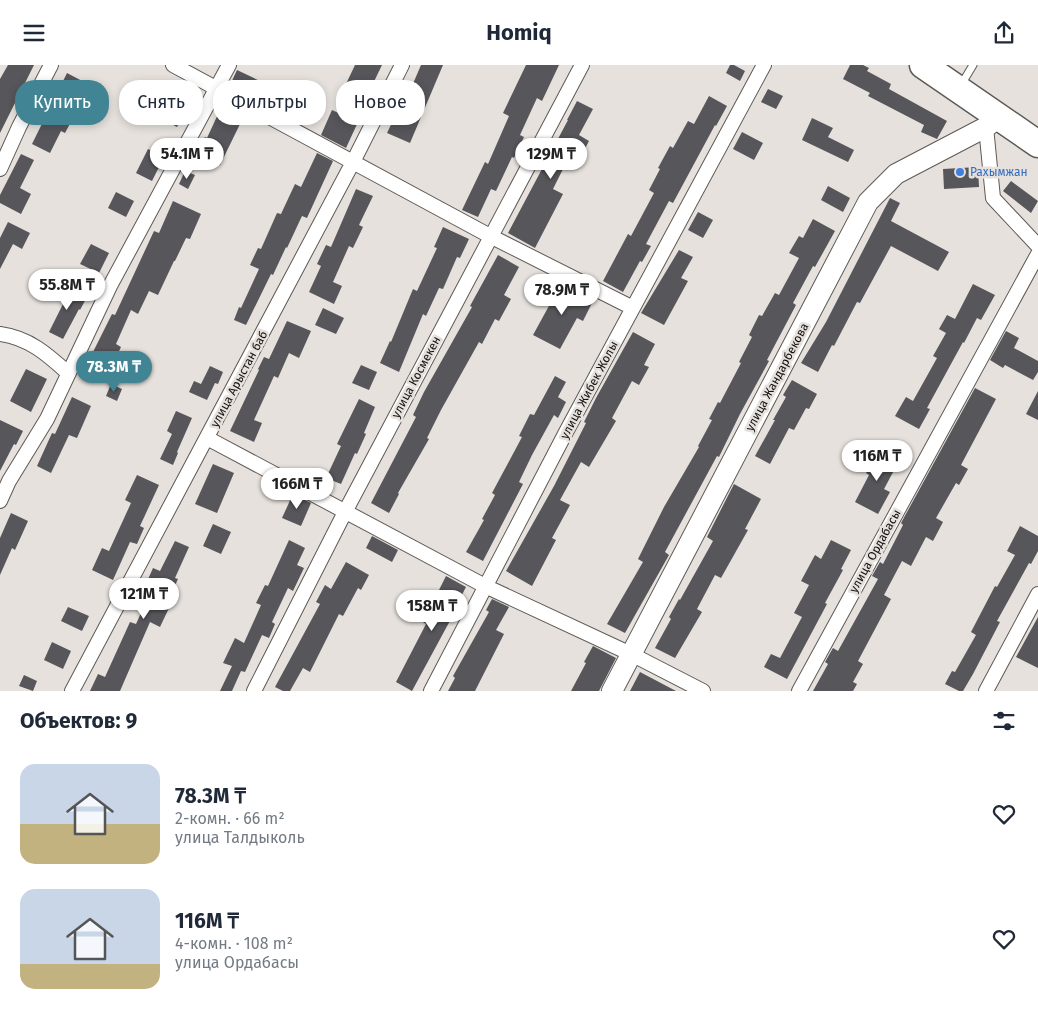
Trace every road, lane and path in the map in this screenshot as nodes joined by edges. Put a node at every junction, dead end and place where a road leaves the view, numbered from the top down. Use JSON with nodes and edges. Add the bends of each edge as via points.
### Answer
{"nodes":[{"id":1,"x":51,"y":65,"type":"edge"},
{"id":2,"x":173,"y":65,"type":"edge"},
{"id":3,"x":229,"y":65,"type":"edge"},
{"id":4,"x":402,"y":65,"type":"edge"},
{"id":5,"x":582,"y":65,"type":"edge"},
{"id":6,"x":764,"y":65,"type":"edge"},
{"id":7,"x":923,"y":65,"type":"edge"},
{"id":8,"x":974,"y":65,"type":"edge"},
{"id":9,"x":222,"y":80,"type":"edge"},
{"id":10,"x":213,"y":86,"type":"edge"},
{"id":11,"x":958,"y":89,"type":"junction"},
{"id":12,"x":213,"y":98,"type":"edge"},
{"id":13,"x":992,"y":122,"type":"junction"},
{"id":14,"x":285,"y":125,"type":"edge"},
{"id":15,"x":1038,"y":144,"type":"edge"},
{"id":16,"x":353,"y":162,"type":"junction"},
{"id":17,"x":0,"y":169,"type":"edge"},
{"id":18,"x":490,"y":237,"type":"junction"},
{"id":19,"x":1038,"y":246,"type":"edge"},
{"id":20,"x":1038,"y":254,"type":"edge"},
{"id":21,"x":633,"y":309,"type":"junction"},
{"id":22,"x":0,"y":334,"type":"edge"},
{"id":23,"x":68,"y":373,"type":"junction"},
{"id":24,"x":207,"y":438,"type":"junction"},
{"id":25,"x":0,"y":501,"type":"edge"},
{"id":26,"x":346,"y":512,"type":"junction"},
{"id":27,"x":486,"y":586,"type":"junction"},
{"id":28,"x":1038,"y":594,"type":"edge"},
{"id":29,"x":631,"y":654,"type":"junction"},
{"id":30,"x":72,"y":691,"type":"edge"},
{"id":31,"x":254,"y":691,"type":"edge"},
{"id":32,"x":431,"y":691,"type":"edge"},
{"id":33,"x":612,"y":691,"type":"edge"},
{"id":34,"x":703,"y":691,"type":"edge"},
{"id":35,"x":799,"y":691,"type":"edge"},
{"id":36,"x":986,"y":691,"type":"edge"}],
"edges":[{"from":1,"to":17,"type":"street"},
{"from":2,"to":10,"type":"street"},
{"from":3,"to":9,"type":"street"},
{"from":4,"to":16,"type":"street","name":"улица Арыстан баб"},
{"from":5,"to":18,"type":"street","name":"улица Космекен"},
{"from":6,"to":21,"type":"street","name":"улица Жибек Жолы"},
{"from":7,"to":11,"type":"highway"},
{"from":8,"to":11,"type":"lane"},
{"from":11,"to":13,"type":"highway"},
{"from":12,"to":23,"type":"street","via":[[110,286]]},
{"from":13,"to":15,"type":"highway"},
{"from":13,"to":19,"type":"street","via":[[993,198]]},
{"from":13,"to":29,"type":"street","name":"улица Жандарбекова","via":[[896,175],[868,203]]},
{"from":14,"to":16,"type":"street"},
{"from":16,"to":18,"type":"street"},
{"from":16,"to":24,"type":"street","name":"улица Арыстан баб"},
{"from":18,"to":21,"type":"street"},
{"from":18,"to":26,"type":"street","name":"улица Космекен"},
{"from":20,"to":35,"type":"street","name":"улица Ордабасы"},
{"from":21,"to":27,"type":"street","name":"улица Жибек Жолы"},
{"from":22,"to":23,"type":"street","via":[[13,336],[42,350]]},
{"from":23,"to":25,"type":"street","via":[[47,419]]},
{"from":24,"to":26,"type":"street"},
{"from":24,"to":30,"type":"street","name":"улица Арыстан баб"},
{"from":26,"to":27,"type":"street"},
{"from":26,"to":31,"type":"street","name":"улица Космекен"},
{"from":27,"to":29,"type":"street"},
{"from":27,"to":32,"type":"street","name":"улица Жибек Жолы"},
{"from":28,"to":36,"type":"street"},
{"from":29,"to":33,"type":"street","name":"улица Жандарбекова"},
{"from":29,"to":34,"type":"street"}]}
